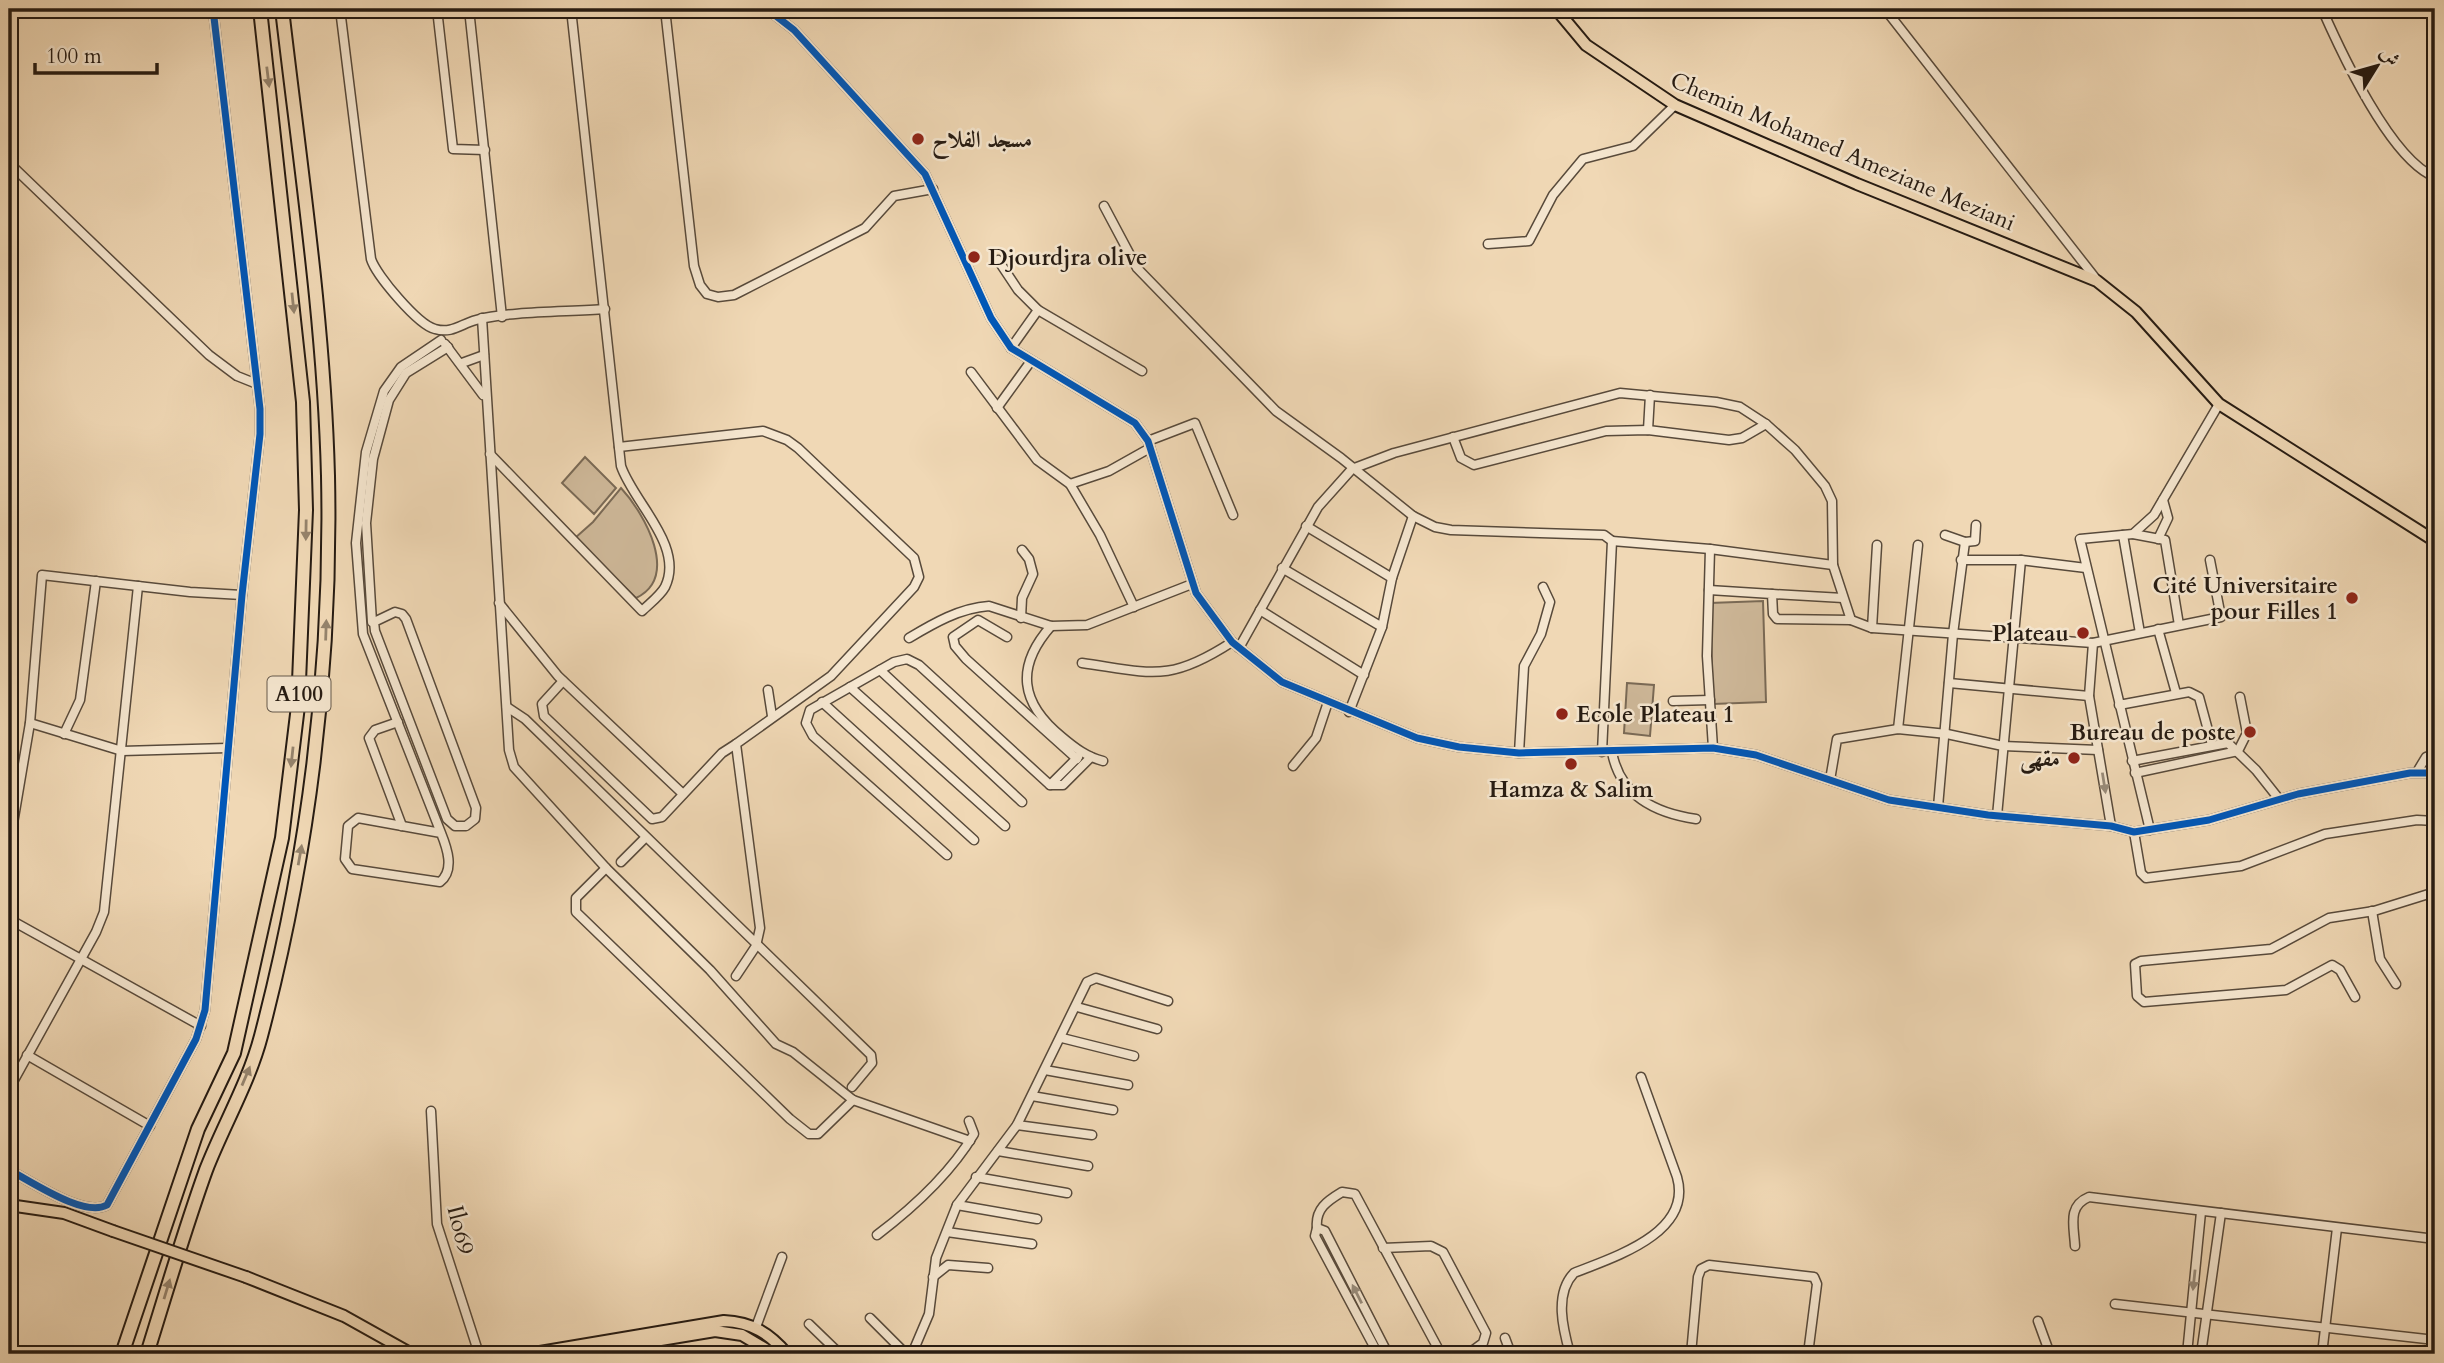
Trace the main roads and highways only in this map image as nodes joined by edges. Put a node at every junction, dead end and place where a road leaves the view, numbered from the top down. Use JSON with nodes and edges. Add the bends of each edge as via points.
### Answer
{"nodes":[{"id":1,"x":260,"y":9,"type":"edge"},
{"id":2,"x":282,"y":9,"type":"edge"},
{"id":3,"x":1556,"y":9,"type":"edge"},
{"id":4,"x":2435,"y":541,"type":"edge"},
{"id":5,"x":9,"y":1205,"type":"edge"},
{"id":6,"x":122,"y":1354,"type":"edge"},
{"id":7,"x":147,"y":1354,"type":"edge"},
{"id":8,"x":412,"y":1354,"type":"edge"},
{"id":9,"x":528,"y":1354,"type":"edge"},
{"id":10,"x":576,"y":1354,"type":"edge"},
{"id":11,"x":774,"y":1354,"type":"edge"},
{"id":12,"x":787,"y":1354,"type":"edge"}],
"edges":[{"from":1,"to":6,"type":"highway","number":"A100","one_way":true,"via":[[303,402],[306,534],[298,706],[282,838],[234,1052],[198,1129]]},
{"from":7,"to":2,"type":"highway","number":"A100","one_way":true,"via":[[207,1169],[260,1041],[297,875],[316,746],[326,626],[328,472],[319,339]]},
{"from":3,"to":4,"type":"main road","name":"Chemin Mohamed Ameziane Meziani","via":[[1586,45],[1675,105],[2097,281],[2136,312],[2219,404]]},
{"from":5,"to":8,"type":"main road","bridge":true,"via":[[64,1213],[246,1277],[344,1316]]},
{"from":9,"to":12,"type":"main road","via":[[716,1321],[756,1327]]},
{"from":10,"to":11,"type":"main road","via":[[715,1331],[743,1335]]}]}
